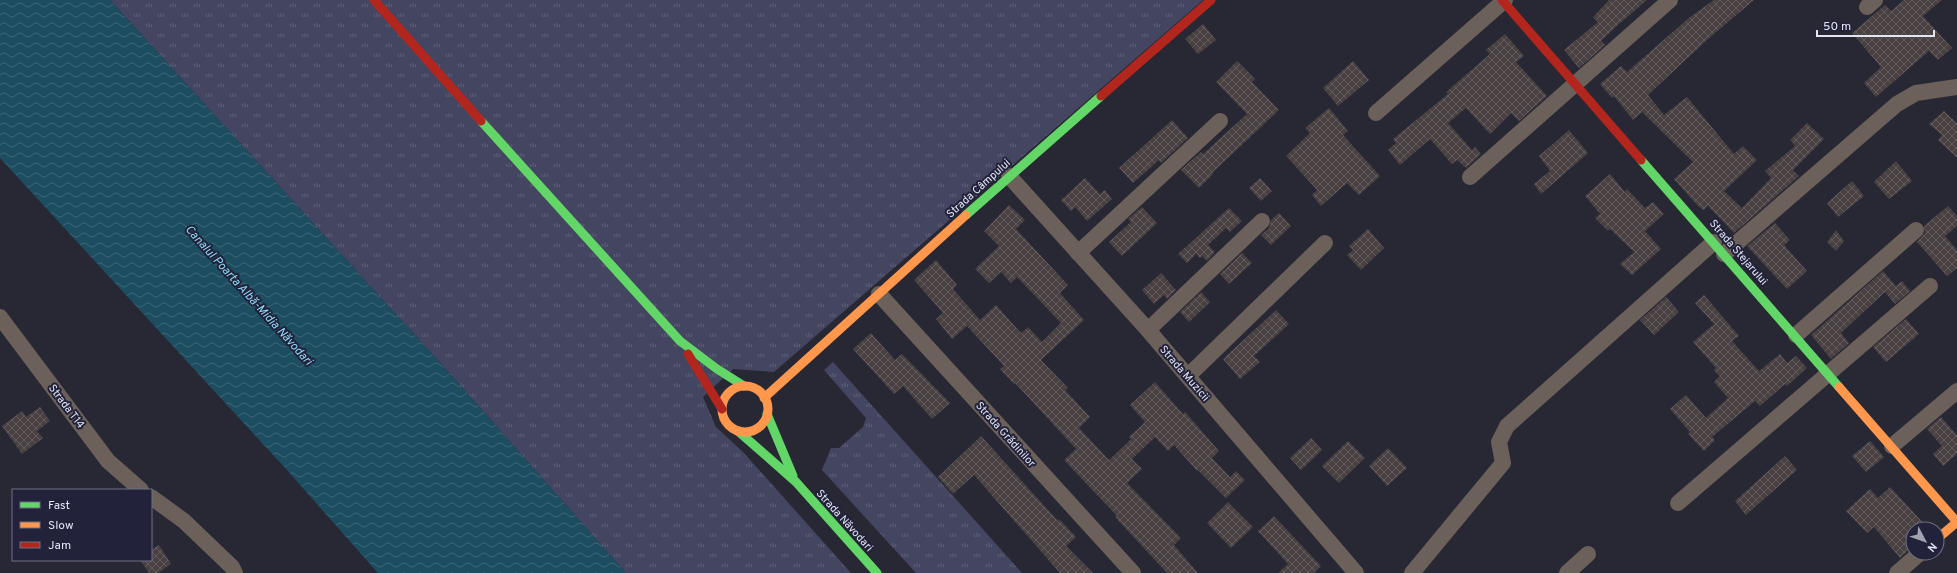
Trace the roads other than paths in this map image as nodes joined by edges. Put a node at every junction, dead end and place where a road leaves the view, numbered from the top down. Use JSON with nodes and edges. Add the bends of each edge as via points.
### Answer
{"nodes":[{"id":1,"x":374,"y":0,"type":"edge"},
{"id":2,"x":1212,"y":0,"type":"edge"},
{"id":3,"x":1670,"y":0,"type":"edge"},
{"id":4,"x":1503,"y":1,"type":"edge"},
{"id":5,"x":1575,"y":84,"type":"junction"},
{"id":6,"x":1957,"y":87,"type":"edge"},
{"id":7,"x":1376,"y":113,"type":"dead end"},
{"id":8,"x":1220,"y":121,"type":"dead end"},
{"id":9,"x":1009,"y":176,"type":"junction"},
{"id":10,"x":1470,"y":177,"type":"dead end"},
{"id":11,"x":1262,"y":221,"type":"dead end"},
{"id":12,"x":1916,"y":230,"type":"dead end"},
{"id":13,"x":1326,"y":243,"type":"dead end"},
{"id":14,"x":1719,"y":248,"type":"junction"},
{"id":15,"x":1078,"y":253,"type":"junction"},
{"id":16,"x":1930,"y":286,"type":"dead end"},
{"id":17,"x":879,"y":294,"type":"junction"},
{"id":18,"x":0,"y":317,"type":"edge"},
{"id":19,"x":1148,"y":330,"type":"junction"},
{"id":20,"x":1796,"y":335,"type":"junction"},
{"id":21,"x":680,"y":341,"type":"junction"},
{"id":22,"x":1830,"y":374,"type":"junction"},
{"id":23,"x":1188,"y":376,"type":"junction"},
{"id":24,"x":744,"y":386,"type":"junction"},
{"id":25,"x":1957,"y":391,"type":"edge"},
{"id":26,"x":764,"y":398,"type":"junction"},
{"id":27,"x":722,"y":409,"type":"junction"},
{"id":28,"x":767,"y":414,"type":"junction"},
{"id":29,"x":738,"y":431,"type":"junction"},
{"id":30,"x":1892,"y":446,"type":"junction"},
{"id":31,"x":796,"y":482,"type":"junction"},
{"id":32,"x":140,"y":489,"type":"edge"},
{"id":33,"x":152,"y":498,"type":"edge"},
{"id":34,"x":1678,"y":503,"type":"dead end"},
{"id":35,"x":1957,"y":522,"type":"edge"},
{"id":36,"x":1945,"y":532,"type":"edge"},
{"id":37,"x":1588,"y":554,"type":"dead end"},
{"id":38,"x":1911,"y":561,"type":"edge"},
{"id":39,"x":235,"y":573,"type":"edge"},
{"id":40,"x":877,"y":573,"type":"edge"},
{"id":41,"x":1133,"y":573,"type":"edge"},
{"id":42,"x":1356,"y":573,"type":"edge"},
{"id":43,"x":1412,"y":573,"type":"edge"},
{"id":44,"x":1567,"y":573,"type":"edge"},
{"id":45,"x":1897,"y":573,"type":"edge"}],
"edges":[{"from":1,"to":21,"type":"street"},
{"from":2,"to":9,"type":"street","name":"Strada Câmpului"},
{"from":3,"to":5,"type":"street"},
{"from":4,"to":5,"type":"street","name":"Strada Stejarului"},
{"from":4,"to":7,"type":"street"},
{"from":5,"to":10,"type":"street"},
{"from":5,"to":14,"type":"street","name":"Strada Stejarului"},
{"from":6,"to":14,"type":"street","via":[[1916,93],[1897,104]]},
{"from":8,"to":15,"type":"street"},
{"from":9,"to":15,"type":"street","name":"Strada Muzicii"},
{"from":9,"to":17,"type":"street","name":"Strada Câmpului"},
{"from":11,"to":19,"type":"street"},
{"from":12,"to":20,"type":"street"},
{"from":13,"to":23,"type":"street"},
{"from":14,"to":20,"type":"street","name":"Strada Stejarului"},
{"from":14,"to":43,"type":"street","via":[[1506,426],[1499,442],[1503,463]]},
{"from":15,"to":19,"type":"street","name":"Strada Muzicii"},
{"from":16,"to":22,"type":"street"},
{"from":17,"to":26,"type":"street","name":"Strada Câmpului"},
{"from":17,"to":41,"type":"street","name":"Strada Grădinilor"},
{"from":18,"to":32,"type":"street","name":"Strada T14","via":[[108,461]]},
{"from":19,"to":23,"type":"street","name":"Strada Muzicii"},
{"from":20,"to":22,"type":"street","name":"Strada Stejarului"},
{"from":21,"to":24,"type":"street"},
{"from":21,"to":27,"type":"street"},
{"from":22,"to":30,"type":"street","name":"Strada Stejarului"},
{"from":22,"to":34,"type":"street"},
{"from":23,"to":42,"type":"street","name":"Strada Muzicii"},
{"from":24,"to":26,"type":"street","via":[[758,390]]},
{"from":24,"to":27,"type":"street","via":[[732,390],[727,395]]},
{"from":25,"to":30,"type":"street"},
{"from":26,"to":28,"type":"street","via":[[768,408]]},
{"from":27,"to":29,"type":"street","via":[[726,423]]},
{"from":28,"to":29,"type":"street","via":[[760,427]]},
{"from":28,"to":31,"type":"street","name":"Strada Năvodari"},
{"from":29,"to":31,"type":"street","name":"Strada Năvodari"},
{"from":30,"to":35,"type":"street","name":"Strada Stejarului"},
{"from":31,"to":40,"type":"street","name":"Strada Năvodari"},
{"from":33,"to":39,"type":"street","via":[[184,521],[232,567]]},
{"from":35,"to":36,"type":"street"},
{"from":37,"to":44,"type":"street"},
{"from":38,"to":45,"type":"street"}]}
